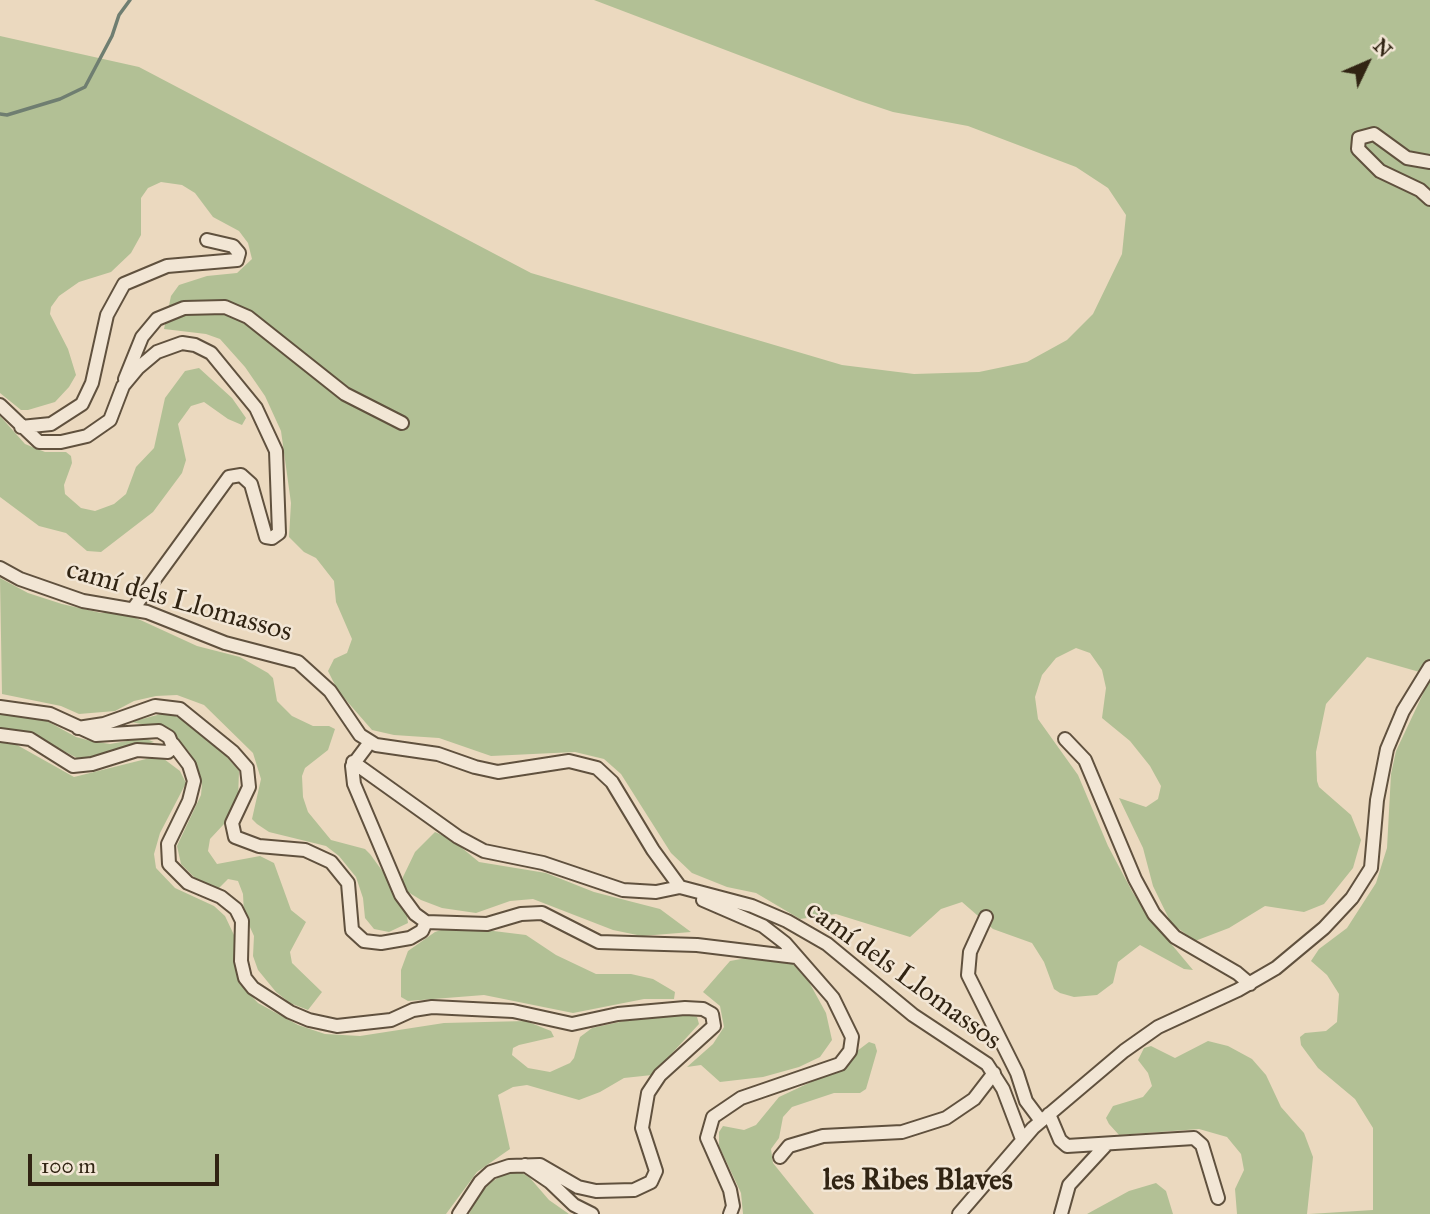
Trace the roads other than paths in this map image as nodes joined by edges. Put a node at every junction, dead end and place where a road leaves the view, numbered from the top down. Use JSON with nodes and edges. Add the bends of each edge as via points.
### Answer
{"nodes":[{"id":1,"x":1430,"y":162,"type":"edge"},
{"id":2,"x":1430,"y":199,"type":"edge"},
{"id":3,"x":206,"y":240,"type":"dead end"},
{"id":4,"x":123,"y":386,"type":"junction"},
{"id":5,"x":0,"y":405,"type":"edge"},
{"id":6,"x":402,"y":423,"type":"dead end"},
{"id":7,"x":21,"y":428,"type":"junction"},
{"id":8,"x":0,"y":568,"type":"edge"},
{"id":9,"x":133,"y":610,"type":"junction"},
{"id":10,"x":1430,"y":667,"type":"edge"},
{"id":11,"x":0,"y":707,"type":"edge"},
{"id":12,"x":78,"y":728,"type":"junction"},
{"id":13,"x":0,"y":735,"type":"edge"},
{"id":14,"x":1065,"y":739,"type":"dead end"},
{"id":15,"x":370,"y":742,"type":"junction"},
{"id":16,"x":173,"y":744,"type":"junction"},
{"id":17,"x":354,"y":762,"type":"junction"},
{"id":18,"x":686,"y":890,"type":"junction"},
{"id":19,"x":986,"y":917,"type":"dead end"},
{"id":20,"x":426,"y":922,"type":"junction"},
{"id":21,"x":796,"y":957,"type":"junction"},
{"id":22,"x":1250,"y":984,"type":"junction"},
{"id":23,"x":994,"y":1073,"type":"junction"},
{"id":24,"x":1045,"y":1117,"type":"junction"},
{"id":25,"x":1022,"y":1139,"type":"junction"},
{"id":26,"x":1106,"y":1145,"type":"junction"},
{"id":27,"x":780,"y":1157,"type":"dead end"},
{"id":28,"x":522,"y":1164,"type":"junction"},
{"id":29,"x":1218,"y":1198,"type":"dead end"},
{"id":30,"x":459,"y":1214,"type":"edge"},
{"id":31,"x":592,"y":1214,"type":"edge"},
{"id":32,"x":730,"y":1214,"type":"edge"},
{"id":33,"x":959,"y":1214,"type":"edge"},
{"id":34,"x":1061,"y":1214,"type":"edge"}],
"edges":[{"from":1,"to":2,"type":"street","via":[[1406,158],[1374,134],[1359,138],[1357,149],[1380,171]]},
{"from":3,"to":7,"type":"street","via":[[233,246],[239,253],[237,260],[167,266],[124,284],[107,315],[92,383],[82,404],[51,424]]},
{"from":4,"to":6,"type":"street","via":[[142,337],[157,319],[184,308],[225,307],[248,317],[345,394]]},
{"from":4,"to":7,"type":"street","via":[[113,416],[95,433],[44,443]]},
{"from":4,"to":9,"type":"street","via":[[144,362],[165,348],[188,344],[211,353],[247,394],[274,442],[281,526],[276,537],[266,537],[251,484],[241,475],[229,477]]},
{"from":5,"to":7,"type":"street"},
{"from":8,"to":9,"type":"street","name":"camí dels Llomassos","via":[[83,601]]},
{"from":9,"to":15,"type":"street","name":"camí dels Llomassos","via":[[225,643],[298,662],[330,691],[356,730]]},
{"from":10,"to":22,"type":"street","via":[[1387,750],[1372,862],[1365,881],[1316,935]]},
{"from":11,"to":12,"type":"street","via":[[50,714]]},
{"from":12,"to":16,"type":"street","via":[[96,735],[159,732]]},
{"from":12,"to":20,"type":"street","via":[[155,706],[180,709],[247,768],[249,787],[232,822],[235,837],[259,846],[305,850],[331,862],[348,883],[352,930],[364,941],[410,937],[422,931]]},
{"from":13,"to":16,"type":"street","via":[[30,739],[73,766],[92,765],[137,750],[168,752]]},
{"from":14,"to":22,"type":"street","via":[[1085,760],[1135,879],[1161,923],[1184,944]]},
{"from":15,"to":17,"type":"street"},
{"from":15,"to":18,"type":"street","via":[[438,754],[498,772],[569,761],[591,764],[612,782],[653,850]]},
{"from":16,"to":28,"type":"street","via":[[189,765],[194,781],[168,844],[169,864],[187,883],[221,897],[236,909],[242,920],[245,978],[290,1012],[337,1026],[391,1020],[432,1007],[513,1011],[572,1024],[618,1014],[696,1008],[712,1014],[714,1026],[660,1075],[648,1093],[642,1128],[656,1171],[651,1182],[634,1190],[596,1191],[578,1187],[540,1165]]},
{"from":17,"to":18,"type":"street","via":[[477,849],[543,863],[623,890]]},
{"from":17,"to":20,"type":"street","via":[[354,784],[375,840],[407,904]]},
{"from":18,"to":21,"type":"street","via":[[763,926]]},
{"from":18,"to":23,"type":"street","name":"camí dels Llomassos","via":[[739,902],[801,928]]},
{"from":19,"to":24,"type":"street","via":[[970,952],[968,975],[1017,1073],[1026,1101]]},
{"from":20,"to":21,"type":"street","via":[[488,924],[537,913],[599,942],[697,945]]},
{"from":21,"to":32,"type":"street","via":[[839,1007],[852,1047],[845,1060],[832,1068],[741,1097],[713,1117],[707,1138],[730,1190]]},
{"from":22,"to":24,"type":"street","via":[[1158,1027]]},
{"from":23,"to":25,"type":"street","name":"camí dels Llomassos"},
{"from":23,"to":27,"type":"street","via":[[974,1099],[946,1118],[902,1132],[823,1136],[789,1146]]},
{"from":24,"to":25,"type":"street"},
{"from":24,"to":26,"type":"street","via":[[1067,1146]]},
{"from":25,"to":33,"type":"street"},
{"from":26,"to":29,"type":"street","via":[[1194,1138],[1202,1145]]},
{"from":26,"to":34,"type":"street","via":[[1069,1185]]},
{"from":28,"to":30,"type":"street","via":[[486,1176]]},
{"from":28,"to":31,"type":"street"}]}
